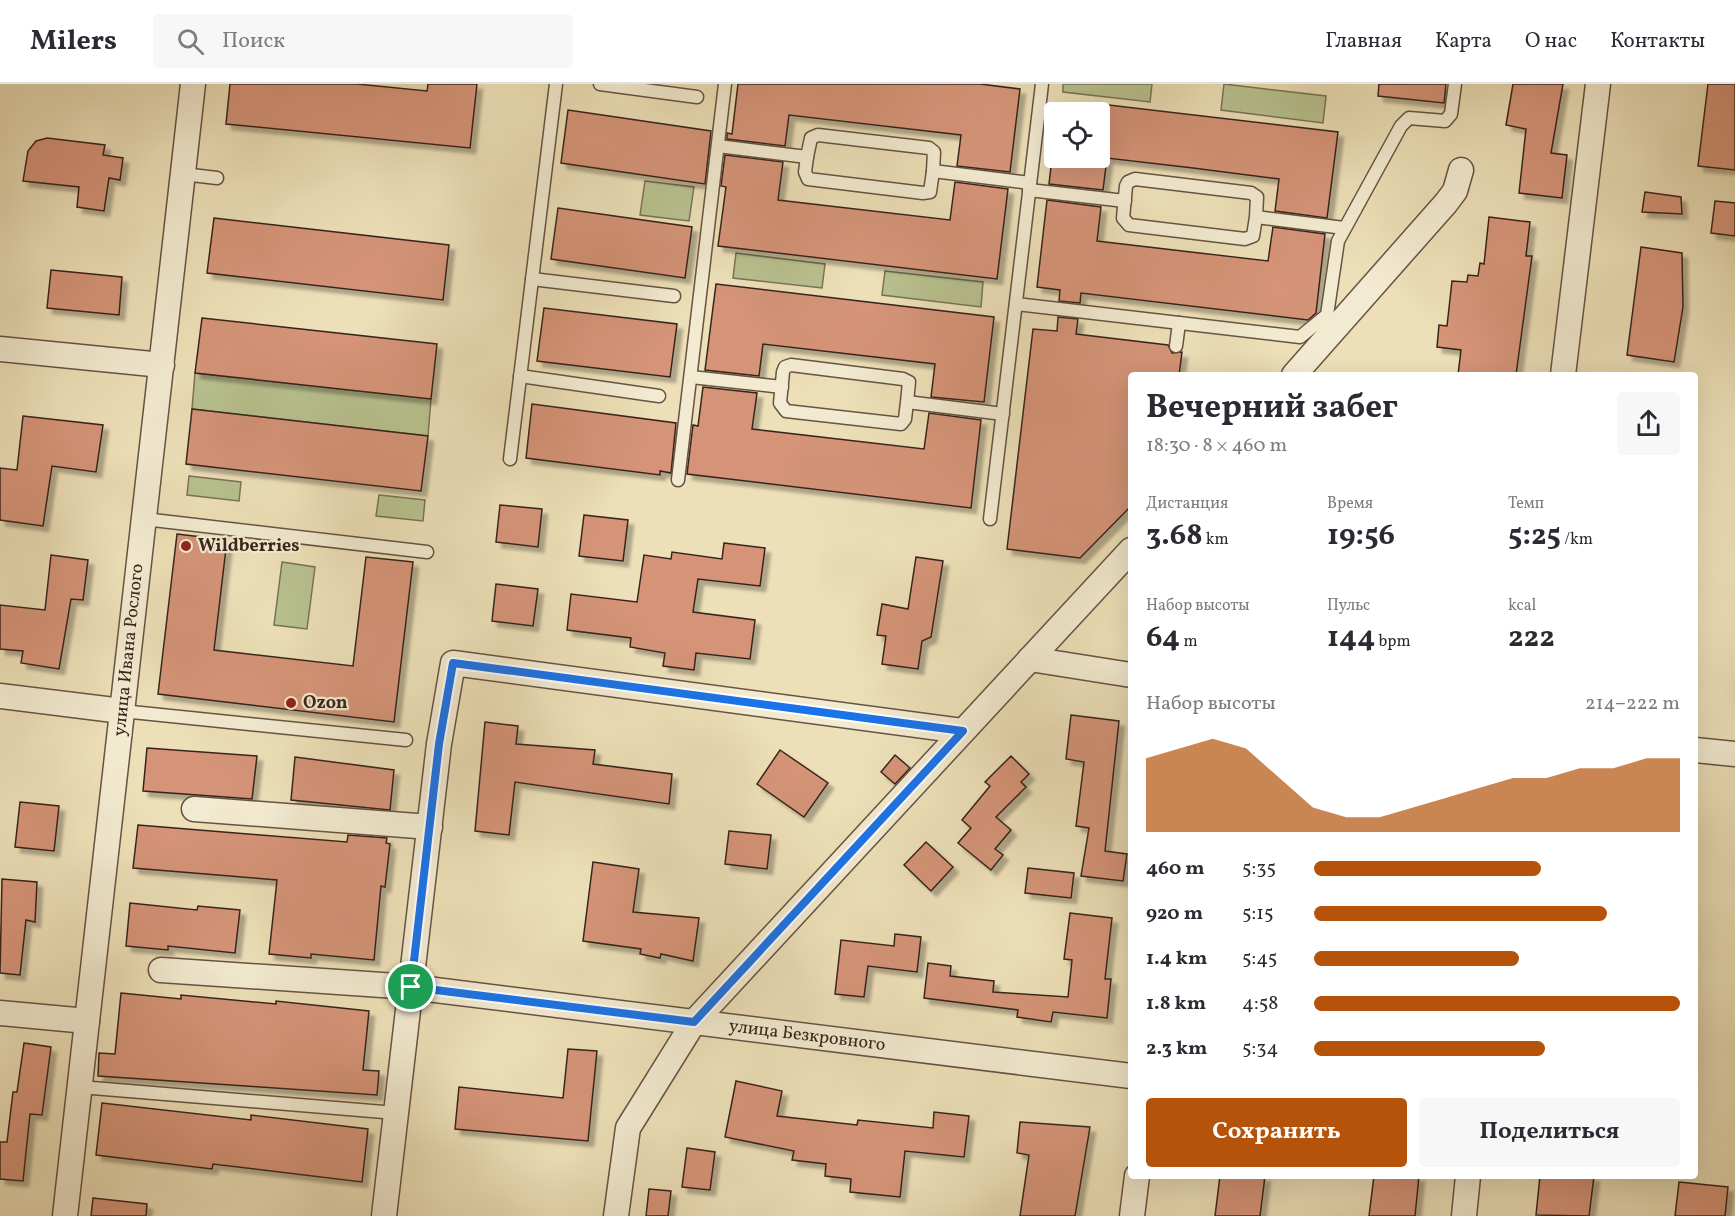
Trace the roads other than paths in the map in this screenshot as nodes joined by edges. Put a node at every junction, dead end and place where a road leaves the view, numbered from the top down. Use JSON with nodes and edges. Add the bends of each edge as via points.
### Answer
{"nodes":[{"id":1,"x":193,"y":84,"type":"edge"},
{"id":2,"x":556,"y":84,"type":"edge"},
{"id":3,"x":600,"y":84,"type":"edge"},
{"id":4,"x":725,"y":84,"type":"edge"},
{"id":5,"x":1042,"y":84,"type":"edge"},
{"id":6,"x":1455,"y":84,"type":"edge"},
{"id":7,"x":1598,"y":84,"type":"edge"},
{"id":8,"x":697,"y":97,"type":"dead end"},
{"id":9,"x":718,"y":146,"type":"junction"},
{"id":10,"x":807,"y":157,"type":"junction"},
{"id":11,"x":1461,"y":170,"type":"dead end"},
{"id":12,"x":933,"y":171,"type":"junction"},
{"id":13,"x":183,"y":174,"type":"junction"},
{"id":14,"x":217,"y":178,"type":"dead end"},
{"id":15,"x":1030,"y":187,"type":"junction"},
{"id":16,"x":1125,"y":201,"type":"junction"},
{"id":17,"x":1256,"y":217,"type":"junction"},
{"id":18,"x":1344,"y":228,"type":"junction"},
{"id":19,"x":532,"y":279,"type":"junction"},
{"id":20,"x":674,"y":296,"type":"dead end"},
{"id":21,"x":1016,"y":304,"type":"junction"},
{"id":22,"x":1179,"y":323,"type":"junction"},
{"id":23,"x":1176,"y":346,"type":"dead end"},
{"id":24,"x":0,"y":349,"type":"edge"},
{"id":25,"x":162,"y":365,"type":"junction"},
{"id":26,"x":1297,"y":372,"type":"edge"},
{"id":27,"x":1563,"y":372,"type":"edge"},
{"id":28,"x":520,"y":376,"type":"junction"},
{"id":29,"x":691,"y":376,"type":"junction"},
{"id":30,"x":782,"y":387,"type":"junction"},
{"id":31,"x":659,"y":396,"type":"dead end"},
{"id":32,"x":907,"y":402,"type":"junction"},
{"id":33,"x":1003,"y":414,"type":"junction"},
{"id":34,"x":510,"y":459,"type":"dead end"},
{"id":35,"x":678,"y":480,"type":"dead end"},
{"id":36,"x":144,"y":519,"type":"junction"},
{"id":37,"x":990,"y":519,"type":"dead end"},
{"id":38,"x":427,"y":552,"type":"dead end"},
{"id":39,"x":1128,"y":553,"type":"edge"},
{"id":40,"x":1030,"y":659,"type":"junction"},
{"id":41,"x":1128,"y":675,"type":"edge"},
{"id":42,"x":0,"y":696,"type":"edge"},
{"id":43,"x":122,"y":711,"type":"junction"},
{"id":44,"x":963,"y":731,"type":"junction"},
{"id":45,"x":406,"y":740,"type":"dead end"},
{"id":46,"x":1698,"y":750,"type":"edge"},
{"id":47,"x":1735,"y":754,"type":"edge"},
{"id":48,"x":194,"y":809,"type":"dead end"},
{"id":49,"x":430,"y":827,"type":"junction"},
{"id":50,"x":161,"y":970,"type":"dead end"},
{"id":51,"x":411,"y":987,"type":"junction"},
{"id":52,"x":0,"y":1012,"type":"edge"},
{"id":53,"x":87,"y":1021,"type":"junction"},
{"id":54,"x":694,"y":1022,"type":"junction"},
{"id":55,"x":1128,"y":1076,"type":"edge"},
{"id":56,"x":80,"y":1087,"type":"junction"},
{"id":57,"x":396,"y":1113,"type":"junction"},
{"id":58,"x":1137,"y":1179,"type":"edge"},
{"id":59,"x":1468,"y":1179,"type":"edge"},
{"id":60,"x":65,"y":1216,"type":"edge"},
{"id":61,"x":384,"y":1216,"type":"edge"},
{"id":62,"x":616,"y":1216,"type":"edge"},
{"id":63,"x":1132,"y":1216,"type":"edge"},
{"id":64,"x":1464,"y":1216,"type":"edge"}],
"edges":[{"from":1,"to":13,"type":"street","name":"улица Ивана Рослого"},
{"from":2,"to":19,"type":"lane"},
{"from":3,"to":8,"type":"lane"},
{"from":4,"to":9,"type":"lane"},
{"from":5,"to":15,"type":"lane"},
{"from":6,"to":18,"type":"lane","via":[[1451,114],[1445,121],[1405,121]]},
{"from":7,"to":27,"type":"street"},
{"from":9,"to":10,"type":"lane"},
{"from":9,"to":29,"type":"lane"},
{"from":10,"to":12,"type":"lane","via":[[814,135],[851,139],[932,149]]},
{"from":10,"to":12,"type":"lane","via":[[806,176],[812,180],[912,192],[930,192]]},
{"from":11,"to":26,"type":"street","via":[[1446,203]]},
{"from":12,"to":15,"type":"lane"},
{"from":13,"to":14,"type":"lane"},
{"from":13,"to":25,"type":"street","name":"улица Ивана Рослого"},
{"from":15,"to":16,"type":"lane"},
{"from":15,"to":21,"type":"lane"},
{"from":16,"to":17,"type":"lane","via":[[1126,186],[1132,180],[1255,194]]},
{"from":16,"to":17,"type":"lane","via":[[1123,221],[1129,225],[1249,239]]},
{"from":17,"to":18,"type":"lane"},
{"from":18,"to":22,"type":"lane","via":[[1336,250],[1327,315],[1305,334],[1294,337]]},
{"from":19,"to":20,"type":"lane"},
{"from":19,"to":28,"type":"lane"},
{"from":21,"to":22,"type":"lane"},
{"from":21,"to":33,"type":"lane"},
{"from":22,"to":23,"type":"lane"},
{"from":24,"to":25,"type":"street"},
{"from":25,"to":36,"type":"street","name":"улица Ивана Рослого"},
{"from":28,"to":31,"type":"lane"},
{"from":28,"to":34,"type":"lane"},
{"from":29,"to":30,"type":"lane"},
{"from":29,"to":35,"type":"lane"},
{"from":30,"to":32,"type":"lane","via":[[788,365],[906,379]]},
{"from":30,"to":32,"type":"lane","via":[[782,410],[797,412],[901,424]]},
{"from":32,"to":33,"type":"lane"},
{"from":33,"to":37,"type":"lane"},
{"from":36,"to":38,"type":"lane"},
{"from":36,"to":43,"type":"street","name":"улица Ивана Рослого"},
{"from":39,"to":40,"type":"street"},
{"from":40,"to":41,"type":"street"},
{"from":40,"to":44,"type":"street"},
{"from":42,"to":43,"type":"street"},
{"from":43,"to":45,"type":"lane"},
{"from":43,"to":53,"type":"street","name":"улица Ивана Рослого"},
{"from":44,"to":49,"type":"street","via":[[453,663]]},
{"from":44,"to":54,"type":"street"},
{"from":46,"to":47,"type":"street"},
{"from":48,"to":49,"type":"street"},
{"from":49,"to":51,"type":"street"},
{"from":50,"to":51,"type":"street","name":"улица Безкровного"},
{"from":51,"to":54,"type":"street","name":"улица Безкровного"},
{"from":51,"to":57,"type":"street"},
{"from":52,"to":53,"type":"street"},
{"from":53,"to":56,"type":"street","name":"улица Ивана Рослого"},
{"from":54,"to":55,"type":"street","name":"улица Безкровного"},
{"from":54,"to":62,"type":"street","via":[[628,1128]]},
{"from":56,"to":57,"type":"lane"},
{"from":56,"to":60,"type":"street","name":"улица Ивана Рослого"},
{"from":57,"to":61,"type":"street"},
{"from":58,"to":63,"type":"street"},
{"from":59,"to":64,"type":"street"}]}
